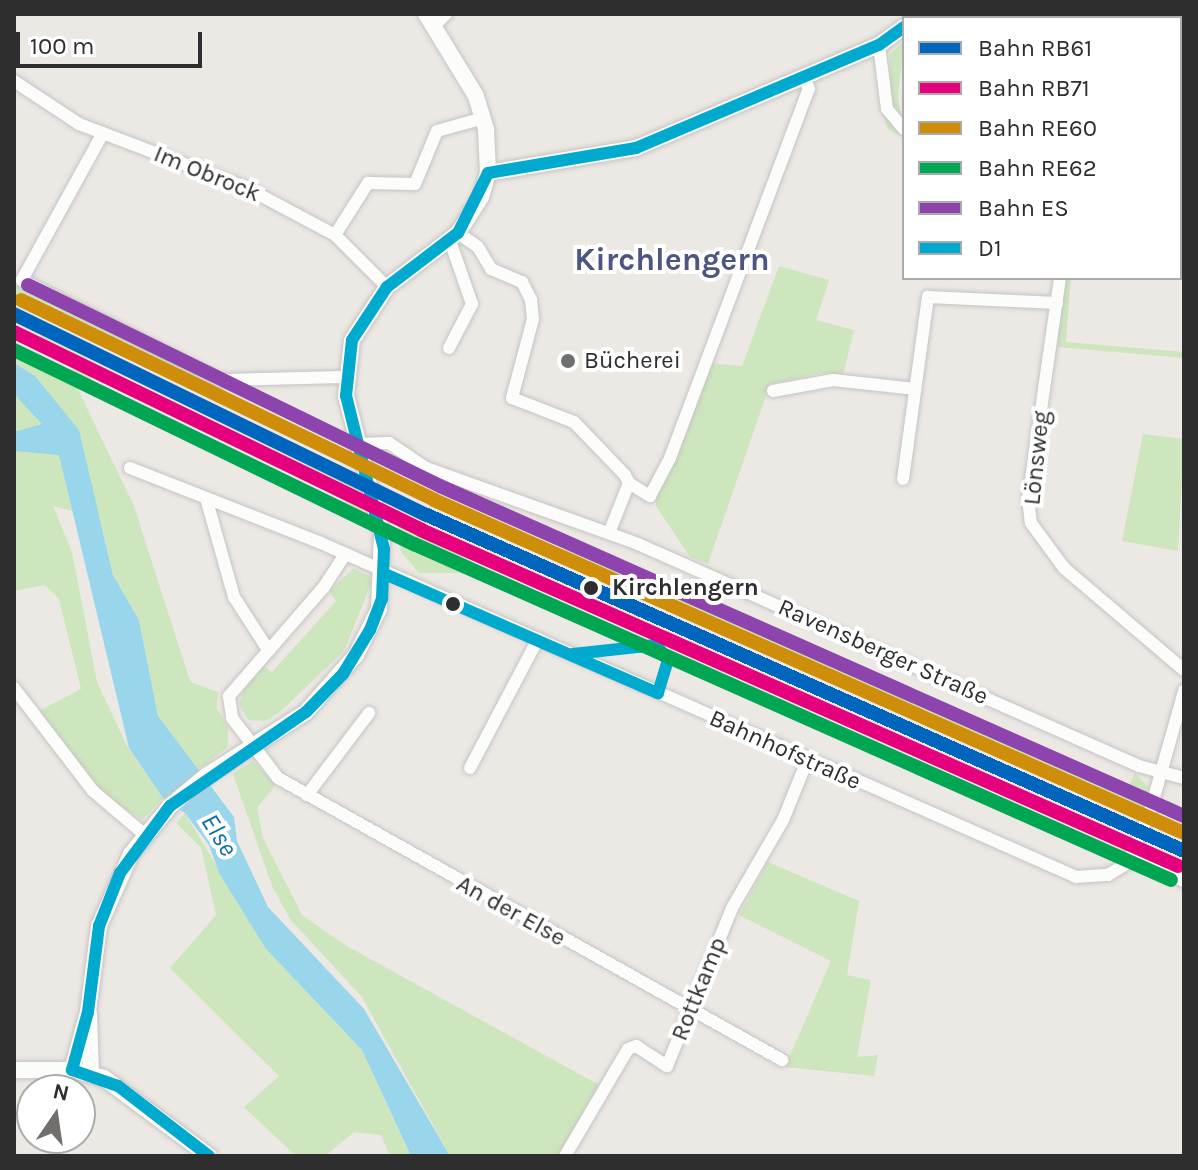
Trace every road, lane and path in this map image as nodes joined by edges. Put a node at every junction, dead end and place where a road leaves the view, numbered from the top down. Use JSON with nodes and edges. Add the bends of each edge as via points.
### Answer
{"nodes":[{"id":1,"x":435,"y":18,"type":"edge"},
{"id":2,"x":902,"y":28,"type":"edge"},
{"id":3,"x":879,"y":45,"type":"junction"},
{"id":4,"x":804,"y":77,"type":"junction"},
{"id":5,"x":14,"y":81,"type":"edge"},
{"id":6,"x":484,"y":118,"type":"junction"},
{"id":7,"x":902,"y":127,"type":"edge"},
{"id":8,"x":103,"y":133,"type":"junction"},
{"id":9,"x":488,"y":173,"type":"junction"},
{"id":10,"x":335,"y":235,"type":"junction"},
{"id":11,"x":454,"y":237,"type":"junction"},
{"id":12,"x":1060,"y":280,"type":"edge"},
{"id":13,"x":387,"y":287,"type":"junction"},
{"id":14,"x":1057,"y":303,"type":"junction"},
{"id":15,"x":449,"y":348,"type":"dead end"},
{"id":16,"x":345,"y":377,"type":"junction"},
{"id":17,"x":916,"y":389,"type":"junction"},
{"id":18,"x":773,"y":391,"type":"dead end"},
{"id":19,"x":359,"y":444,"type":"junction"},
{"id":20,"x":130,"y":468,"type":"dead end"},
{"id":21,"x":903,"y":479,"type":"dead end"},
{"id":22,"x":629,"y":483,"type":"junction"},
{"id":23,"x":206,"y":498,"type":"junction"},
{"id":24,"x":609,"y":533,"type":"junction"},
{"id":25,"x":344,"y":556,"type":"junction"},
{"id":26,"x":385,"y":574,"type":"junction"},
{"id":27,"x":538,"y":639,"type":"junction"},
{"id":28,"x":269,"y":651,"type":"junction"},
{"id":29,"x":1184,"y":670,"type":"edge"},
{"id":30,"x":14,"y":688,"type":"edge"},
{"id":31,"x":1184,"y":691,"type":"edge"},
{"id":32,"x":369,"y":713,"type":"dead end"},
{"id":33,"x":251,"y":746,"type":"junction"},
{"id":34,"x":807,"y":761,"type":"junction"},
{"id":35,"x":470,"y":768,"type":"dead end"},
{"id":36,"x":1157,"y":771,"type":"junction"},
{"id":37,"x":1184,"y":778,"type":"edge"},
{"id":38,"x":307,"y":795,"type":"junction"},
{"id":39,"x":145,"y":835,"type":"junction"},
{"id":40,"x":1130,"y":858,"type":"junction"},
{"id":41,"x":1184,"y":881,"type":"edge"},
{"id":42,"x":88,"y":1012,"type":"junction"},
{"id":43,"x":692,"y":1013,"type":"junction"},
{"id":44,"x":782,"y":1060,"type":"dead end"},
{"id":45,"x":14,"y":1070,"type":"edge"},
{"id":46,"x":72,"y":1070,"type":"junction"},
{"id":47,"x":91,"y":1073,"type":"junction"},
{"id":48,"x":209,"y":1156,"type":"edge"},
{"id":49,"x":565,"y":1156,"type":"edge"}],
"edges":[{"from":1,"to":6,"type":"main road"},
{"from":2,"to":3,"type":"main road"},
{"from":3,"to":4,"type":"main road"},
{"from":3,"to":7,"type":"street","via":[[887,109]]},
{"from":4,"to":9,"type":"main road","via":[[636,148]]},
{"from":4,"to":22,"type":"street","via":[[809,89],[670,458],[650,496]]},
{"from":5,"to":8,"type":"street","name":"Im Obrock"},
{"from":6,"to":9,"type":"main road"},
{"from":6,"to":10,"type":"street","via":[[437,131],[415,184],[368,183]]},
{"from":8,"to":10,"type":"street","name":"Im Obrock","via":[[245,187]]},
{"from":8,"to":16,"type":"street","via":[[22,280],[220,380]]},
{"from":9,"to":11,"type":"main road","via":[[481,197]]},
{"from":10,"to":13,"type":"street","name":"Im Obrock"},
{"from":11,"to":13,"type":"main road"},
{"from":11,"to":15,"type":"street","via":[[472,304]]},
{"from":11,"to":22,"type":"street","via":[[478,247],[491,269],[522,282],[531,300],[533,319],[512,398],[574,422],[610,455]]},
{"from":12,"to":14,"type":"street","name":"Lönsweg"},
{"from":13,"to":16,"type":"main road","via":[[359,323]]},
{"from":14,"to":17,"type":"street","via":[[928,297]]},
{"from":14,"to":29,"type":"street","name":"Lönsweg","via":[[1028,499],[1031,523],[1064,568]]},
{"from":16,"to":19,"type":"main road"},
{"from":17,"to":18,"type":"street","via":[[833,380]]},
{"from":17,"to":21,"type":"street"},
{"from":19,"to":24,"type":"street","name":"Ravensberger Straße","via":[[389,443],[426,468]]},
{"from":19,"to":26,"type":"main road","via":[[380,522]]},
{"from":20,"to":23,"type":"street","name":"Bahnhofstraße"},
{"from":22,"to":24,"type":"street"},
{"from":23,"to":25,"type":"street","name":"Bahnhofstraße"},
{"from":23,"to":28,"type":"street","via":[[203,505],[234,597]]},
{"from":24,"to":36,"type":"street","name":"Ravensberger Straße"},
{"from":25,"to":26,"type":"street","name":"Bahnhofstraße"},
{"from":25,"to":28,"type":"street","name":"An der Else"},
{"from":26,"to":27,"type":"street","name":"Bahnhofstraße"},
{"from":26,"to":33,"type":"main road","via":[[379,609],[343,674],[306,712]]},
{"from":27,"to":34,"type":"street","name":"Bahnhofstraße"},
{"from":27,"to":35,"type":"street"},
{"from":28,"to":33,"type":"street","name":"An der Else","via":[[229,696],[227,710]]},
{"from":30,"to":39,"type":"street","via":[[93,791]]},
{"from":31,"to":36,"type":"street"},
{"from":32,"to":38,"type":"street"},
{"from":33,"to":38,"type":"street","name":"An der Else","via":[[278,778]]},
{"from":33,"to":39,"type":"main road","via":[[170,806]]},
{"from":34,"to":40,"type":"street","name":"Bahnhofstraße","via":[[1076,877],[1108,875]]},
{"from":34,"to":43,"type":"street","name":"Rottkamp","via":[[783,820],[732,908]]},
{"from":36,"to":37,"type":"street","name":"Ravensberger Straße"},
{"from":36,"to":40,"type":"street","via":[[1151,808]]},
{"from":38,"to":43,"type":"street","name":"An der Else"},
{"from":39,"to":42,"type":"main road","via":[[103,914]]},
{"from":40,"to":41,"type":"street"},
{"from":42,"to":46,"type":"main road"},
{"from":42,"to":47,"type":"main road"},
{"from":43,"to":44,"type":"street","name":"An der Else"},
{"from":43,"to":49,"type":"street","name":"Rottkamp","via":[[667,1066],[636,1046],[628,1049]]},
{"from":45,"to":46,"type":"main road"},
{"from":46,"to":47,"type":"main road"},
{"from":47,"to":48,"type":"main road","via":[[125,1090]]}]}
